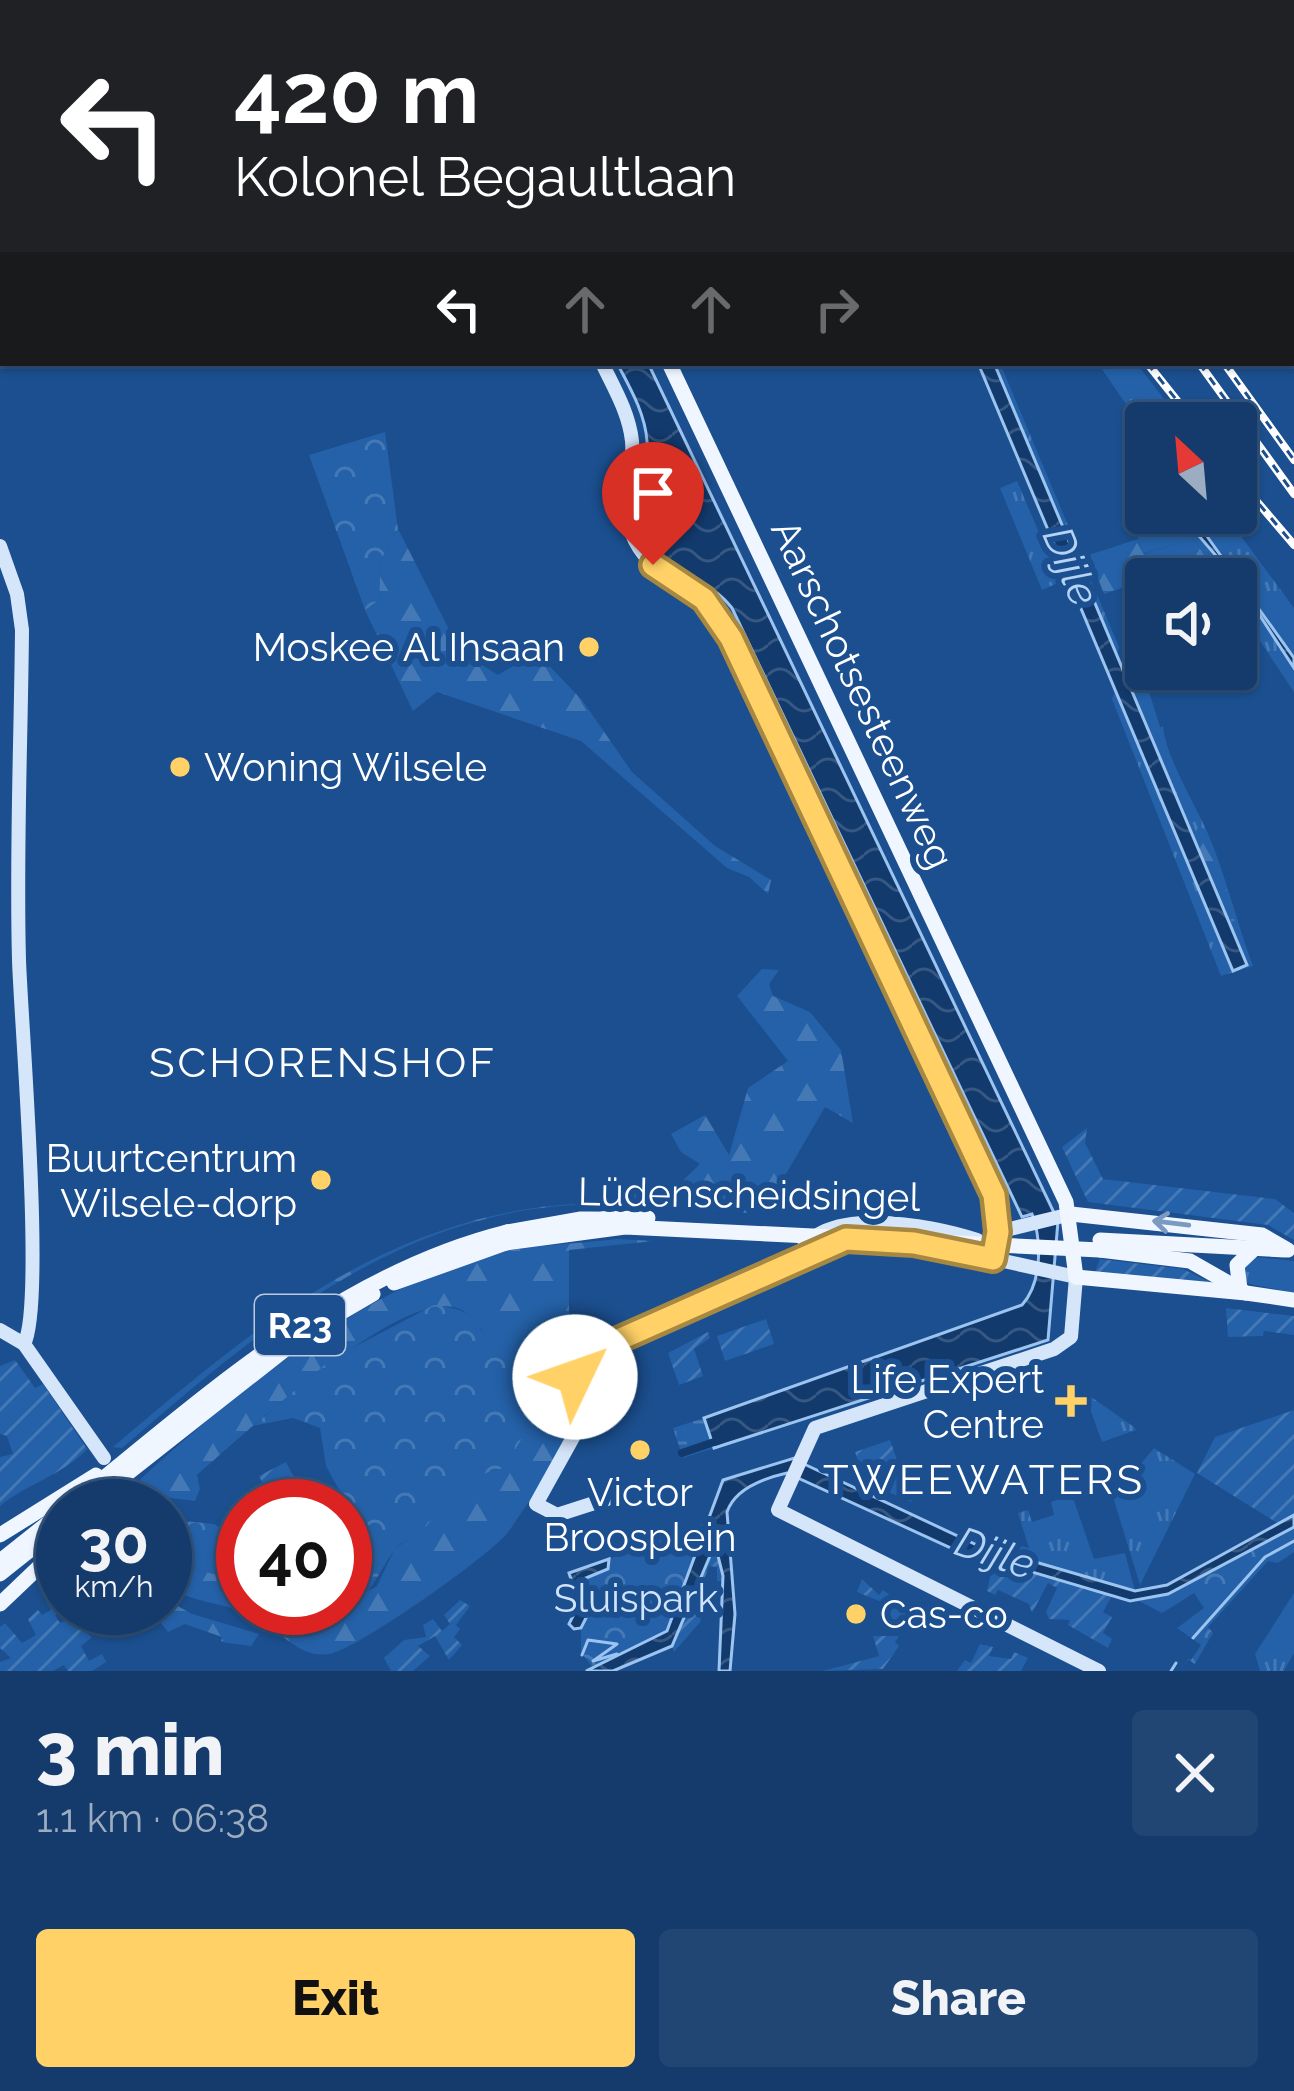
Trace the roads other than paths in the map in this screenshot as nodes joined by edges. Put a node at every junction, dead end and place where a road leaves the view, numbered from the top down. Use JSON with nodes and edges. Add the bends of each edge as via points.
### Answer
{"nodes":[{"id":1,"x":603,"y":366,"type":"edge"},
{"id":2,"x":670,"y":366,"type":"edge"},
{"id":3,"x":0,"y":546,"type":"edge"},
{"id":4,"x":1069,"y":1214,"type":"junction"},
{"id":5,"x":900,"y":1235,"type":"junction"},
{"id":6,"x":998,"y":1235,"type":"junction"},
{"id":7,"x":1100,"y":1245,"type":"junction"},
{"id":8,"x":1255,"y":1248,"type":"junction"},
{"id":9,"x":1291,"y":1250,"type":"edge"},
{"id":10,"x":993,"y":1259,"type":"junction"},
{"id":11,"x":1076,"y":1276,"type":"junction"},
{"id":12,"x":1243,"y":1291,"type":"junction"},
{"id":13,"x":1294,"y":1300,"type":"edge"},
{"id":14,"x":0,"y":1330,"type":"edge"},
{"id":15,"x":24,"y":1344,"type":"junction"},
{"id":16,"x":104,"y":1458,"type":"dead end"},
{"id":17,"x":126,"y":1469,"type":"junction"},
{"id":18,"x":116,"y":1479,"type":"edge"},
{"id":19,"x":127,"y":1479,"type":"edge"},
{"id":20,"x":613,"y":1498,"type":"dead end"},
{"id":21,"x":36,"y":1532,"type":"edge"},
{"id":22,"x":0,"y":1535,"type":"edge"},
{"id":23,"x":36,"y":1545,"type":"edge"},
{"id":24,"x":0,"y":1561,"type":"edge"},
{"id":25,"x":36,"y":1570,"type":"edge"},
{"id":26,"x":0,"y":1574,"type":"edge"},
{"id":27,"x":0,"y":1604,"type":"edge"},
{"id":28,"x":1099,"y":1671,"type":"edge"}],
"edges":[{"from":1,"to":6,"type":"street","via":[[631,436],[626,505],[634,539],[653,565],[722,621],[994,1195]]},
{"from":2,"to":4,"type":"main road","name":"Aarschotsesteenweg"},
{"from":3,"to":15,"type":"street","via":[[22,629],[19,956],[31,1262]]},
{"from":4,"to":6,"type":"street"},
{"from":9,"to":4,"type":"main road","number":"R23","one_way":true,"via":[[1262,1235]]},
{"from":4,"to":11,"type":"main road","name":"Aarschotsesteenweg"},
{"from":5,"to":6,"type":"street","via":[[940,1229],[986,1243]]},
{"from":5,"to":10,"type":"street"},
{"from":5,"to":20,"type":"street","via":[[852,1231],[589,1353],[577,1369],[583,1417],[536,1504],[557,1516]]},
{"from":6,"to":10,"type":"street"},
{"from":7,"to":8,"type":"main road","name":"Lüdenscheidsingel","number":"R23"},
{"from":7,"to":12,"type":"main road","name":"Lüdenscheidsingel","number":"R23","via":[[1190,1261]]},
{"from":7,"to":17,"type":"main road","name":"Lüdenscheidsingel","number":"R23","bridge":true,"via":[[625,1227],[507,1237],[331,1317]]},
{"from":8,"to":9,"type":"main road","number":"R23"},
{"from":8,"to":12,"type":"main road","via":[[1238,1264]]},
{"from":10,"to":11,"type":"street"},
{"from":11,"to":12,"type":"main road","number":"R23"},
{"from":11,"to":28,"type":"street","via":[[1073,1330],[1062,1345],[815,1428],[778,1510]]},
{"from":12,"to":13,"type":"main road","number":"R23"},
{"from":14,"to":15,"type":"street"},
{"from":15,"to":16,"type":"street"},
{"from":17,"to":18,"type":"main road","name":"Lüdenscheidsingel","number":"R23"},
{"from":17,"to":19,"type":"main road"},
{"from":17,"to":22,"type":"main road","via":[[107,1468]]},
{"from":21,"to":24,"type":"main road","number":"R23"},
{"from":23,"to":26,"type":"main road"},
{"from":25,"to":27,"type":"main road"}]}
